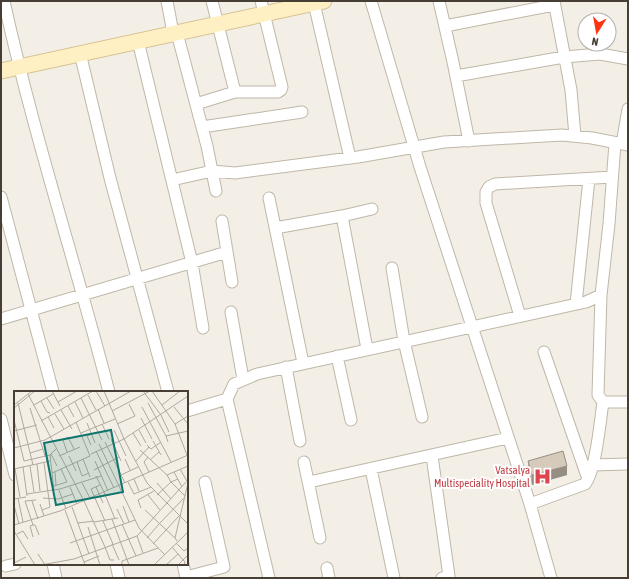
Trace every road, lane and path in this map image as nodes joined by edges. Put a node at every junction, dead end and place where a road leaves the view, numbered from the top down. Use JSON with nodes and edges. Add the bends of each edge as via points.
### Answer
{"nodes":[{"id":1,"x":4,"y":1,"type":"edge"},
{"id":2,"x":167,"y":1,"type":"edge"},
{"id":3,"x":212,"y":1,"type":"edge"},
{"id":4,"x":371,"y":1,"type":"edge"},
{"id":5,"x":439,"y":1,"type":"edge"},
{"id":6,"x":319,"y":2,"type":"edge"},
{"id":7,"x":554,"y":3,"type":"edge"},
{"id":8,"x":262,"y":8,"type":"edge"},
{"id":9,"x":216,"y":24,"type":"junction"},
{"id":10,"x":445,"y":26,"type":"junction"},
{"id":11,"x":175,"y":33,"type":"junction"},
{"id":12,"x":138,"y":41,"type":"junction"},
{"id":13,"x":80,"y":53,"type":"junction"},
{"id":14,"x":564,"y":57,"type":"junction"},
{"id":15,"x":628,"y":59,"type":"edge"},
{"id":16,"x":18,"y":67,"type":"junction"},
{"id":17,"x":1,"y":71,"type":"edge"},
{"id":18,"x":456,"y":76,"type":"junction"},
{"id":19,"x":235,"y":92,"type":"junction"},
{"id":20,"x":196,"y":104,"type":"junction"},
{"id":21,"x":628,"y":109,"type":"edge"},
{"id":22,"x":302,"y":112,"type":"dead end"},
{"id":23,"x":202,"y":127,"type":"junction"},
{"id":24,"x":575,"y":136,"type":"junction"},
{"id":25,"x":469,"y":141,"type":"junction"},
{"id":26,"x":622,"y":144,"type":"edge"},
{"id":27,"x":414,"y":147,"type":"junction"},
{"id":28,"x":350,"y":158,"type":"junction"},
{"id":29,"x":212,"y":171,"type":"junction"},
{"id":30,"x":612,"y":177,"type":"junction"},
{"id":31,"x":589,"y":179,"type":"junction"},
{"id":32,"x":172,"y":180,"type":"junction"},
{"id":33,"x":216,"y":191,"type":"dead end"},
{"id":34,"x":1,"y":197,"type":"edge"},
{"id":35,"x":269,"y":198,"type":"dead end"},
{"id":36,"x":372,"y":209,"type":"dead end"},
{"id":37,"x":342,"y":216,"type":"junction"},
{"id":38,"x":222,"y":221,"type":"dead end"},
{"id":39,"x":276,"y":228,"type":"junction"},
{"id":40,"x":227,"y":252,"type":"junction"},
{"id":41,"x":192,"y":263,"type":"junction"},
{"id":42,"x":392,"y":268,"type":"dead end"},
{"id":43,"x":137,"y":280,"type":"junction"},
{"id":44,"x":232,"y":282,"type":"dead end"},
{"id":45,"x":601,"y":295,"type":"junction"},
{"id":46,"x":84,"y":296,"type":"junction"},
{"id":47,"x":576,"y":304,"type":"junction"},
{"id":48,"x":31,"y":310,"type":"junction"},
{"id":49,"x":231,"y":312,"type":"dead end"},
{"id":50,"x":520,"y":316,"type":"junction"},
{"id":51,"x":1,"y":319,"type":"edge"},
{"id":52,"x":472,"y":326,"type":"junction"},
{"id":53,"x":203,"y":328,"type":"dead end"},
{"id":54,"x":404,"y":341,"type":"junction"},
{"id":55,"x":367,"y":349,"type":"junction"},
{"id":56,"x":544,"y":352,"type":"dead end"},
{"id":57,"x":337,"y":356,"type":"junction"},
{"id":58,"x":303,"y":363,"type":"junction"},
{"id":59,"x":286,"y":367,"type":"junction"},
{"id":60,"x":243,"y":379,"type":"junction"},
{"id":61,"x":53,"y":391,"type":"edge"},
{"id":62,"x":109,"y":391,"type":"edge"},
{"id":63,"x":168,"y":391,"type":"edge"},
{"id":64,"x":226,"y":399,"type":"junction"},
{"id":65,"x":604,"y":402,"type":"junction"},
{"id":66,"x":628,"y":402,"type":"edge"},
{"id":67,"x":188,"y":411,"type":"edge"},
{"id":68,"x":422,"y":417,"type":"dead end"},
{"id":69,"x":1,"y":419,"type":"edge"},
{"id":70,"x":351,"y":420,"type":"dead end"},
{"id":71,"x":508,"y":438,"type":"junction"},
{"id":72,"x":300,"y":441,"type":"dead end"},
{"id":73,"x":9,"y":455,"type":"edge"},
{"id":74,"x":432,"y":456,"type":"junction"},
{"id":75,"x":304,"y":462,"type":"dead end"},
{"id":76,"x":628,"y":464,"type":"edge"},
{"id":77,"x":592,"y":465,"type":"junction"},
{"id":78,"x":371,"y":469,"type":"junction"},
{"id":79,"x":14,"y":472,"type":"edge"},
{"id":80,"x":588,"y":479,"type":"junction"},
{"id":81,"x":205,"y":482,"type":"dead end"},
{"id":82,"x":309,"y":482,"type":"junction"},
{"id":83,"x":530,"y":504,"type":"junction"},
{"id":84,"x":320,"y":538,"type":"dead end"},
{"id":85,"x":53,"y":565,"type":"edge"},
{"id":86,"x":116,"y":565,"type":"edge"},
{"id":87,"x":183,"y":565,"type":"edge"},
{"id":88,"x":186,"y":577,"type":"edge"},
{"id":89,"x":56,"y":578,"type":"edge"},
{"id":90,"x":119,"y":578,"type":"edge"},
{"id":91,"x":269,"y":578,"type":"edge"},
{"id":92,"x":394,"y":578,"type":"edge"},
{"id":93,"x":442,"y":578,"type":"edge"},
{"id":94,"x":551,"y":578,"type":"edge"}],
"edges":[{"from":1,"to":16,"type":"street"},
{"from":2,"to":11,"type":"street"},
{"from":3,"to":9,"type":"street"},
{"from":4,"to":27,"type":"street"},
{"from":5,"to":10,"type":"street"},
{"from":6,"to":8,"type":"street"},
{"from":6,"to":28,"type":"street"},
{"from":7,"to":10,"type":"street"},
{"from":7,"to":14,"type":"street"},
{"from":8,"to":9,"type":"street"},
{"from":8,"to":19,"type":"street","via":[[282,87],[278,92]]},
{"from":9,"to":11,"type":"street"},
{"from":9,"to":19,"type":"street"},
{"from":10,"to":18,"type":"street"},
{"from":11,"to":12,"type":"street"},
{"from":11,"to":20,"type":"street"},
{"from":12,"to":13,"type":"street"},
{"from":12,"to":32,"type":"street"},
{"from":13,"to":16,"type":"street"},
{"from":13,"to":43,"type":"street"},
{"from":14,"to":15,"type":"street","via":[[600,54]]},
{"from":14,"to":18,"type":"street"},
{"from":14,"to":24,"type":"street","via":[[571,90]]},
{"from":16,"to":17,"type":"street"},
{"from":16,"to":46,"type":"street"},
{"from":18,"to":25,"type":"street"},
{"from":19,"to":20,"type":"street"},
{"from":20,"to":23,"type":"street"},
{"from":21,"to":26,"type":"street"},
{"from":22,"to":23,"type":"street"},
{"from":23,"to":29,"type":"street"},
{"from":24,"to":25,"type":"street"},
{"from":24,"to":26,"type":"street"},
{"from":25,"to":27,"type":"street"},
{"from":26,"to":30,"type":"street"},
{"from":27,"to":28,"type":"street"},
{"from":27,"to":52,"type":"street"},
{"from":28,"to":29,"type":"street","via":[[235,173]]},
{"from":29,"to":32,"type":"street"},
{"from":29,"to":33,"type":"street"},
{"from":30,"to":31,"type":"street"},
{"from":30,"to":45,"type":"street"},
{"from":31,"to":47,"type":"street"},
{"from":31,"to":50,"type":"street","via":[[495,184],[486,192],[486,203]]},
{"from":32,"to":41,"type":"street"},
{"from":34,"to":48,"type":"street"},
{"from":35,"to":39,"type":"street"},
{"from":36,"to":37,"type":"street"},
{"from":37,"to":39,"type":"street"},
{"from":37,"to":55,"type":"street"},
{"from":38,"to":40,"type":"street"},
{"from":39,"to":58,"type":"street"},
{"from":40,"to":41,"type":"street"},
{"from":40,"to":44,"type":"street"},
{"from":41,"to":43,"type":"street"},
{"from":41,"to":53,"type":"street"},
{"from":42,"to":54,"type":"street"},
{"from":43,"to":46,"type":"street"},
{"from":43,"to":63,"type":"street"},
{"from":45,"to":47,"type":"street"},
{"from":45,"to":65,"type":"street","via":[[598,395]]},
{"from":46,"to":48,"type":"street"},
{"from":46,"to":62,"type":"street"},
{"from":47,"to":50,"type":"street"},
{"from":48,"to":51,"type":"street"},
{"from":48,"to":61,"type":"street"},
{"from":49,"to":60,"type":"street"},
{"from":50,"to":52,"type":"street"},
{"from":52,"to":54,"type":"street"},
{"from":52,"to":71,"type":"street"},
{"from":54,"to":55,"type":"street"},
{"from":54,"to":68,"type":"street"},
{"from":55,"to":57,"type":"street"},
{"from":56,"to":80,"type":"street"},
{"from":57,"to":58,"type":"street"},
{"from":57,"to":70,"type":"street"},
{"from":58,"to":59,"type":"street"},
{"from":59,"to":60,"type":"street"},
{"from":59,"to":72,"type":"street"},
{"from":60,"to":64,"type":"street","via":[[234,384]]},
{"from":64,"to":67,"type":"street"},
{"from":64,"to":91,"type":"street"},
{"from":65,"to":66,"type":"street"},
{"from":65,"to":77,"type":"street"},
{"from":69,"to":73,"type":"street"},
{"from":71,"to":74,"type":"street"},
{"from":71,"to":83,"type":"street"},
{"from":73,"to":79,"type":"street"},
{"from":74,"to":78,"type":"street"},
{"from":74,"to":93,"type":"street","via":[[450,576]]},
{"from":75,"to":82,"type":"street"},
{"from":76,"to":77,"type":"street"},
{"from":77,"to":80,"type":"street"},
{"from":78,"to":82,"type":"street"},
{"from":78,"to":92,"type":"street"},
{"from":80,"to":83,"type":"street","via":[[584,484]]},
{"from":81,"to":88,"type":"street","via":[[224,567]]},
{"from":82,"to":84,"type":"street"},
{"from":83,"to":94,"type":"street"},
{"from":85,"to":89,"type":"street"},
{"from":86,"to":90,"type":"street"},
{"from":87,"to":88,"type":"street"}]}
